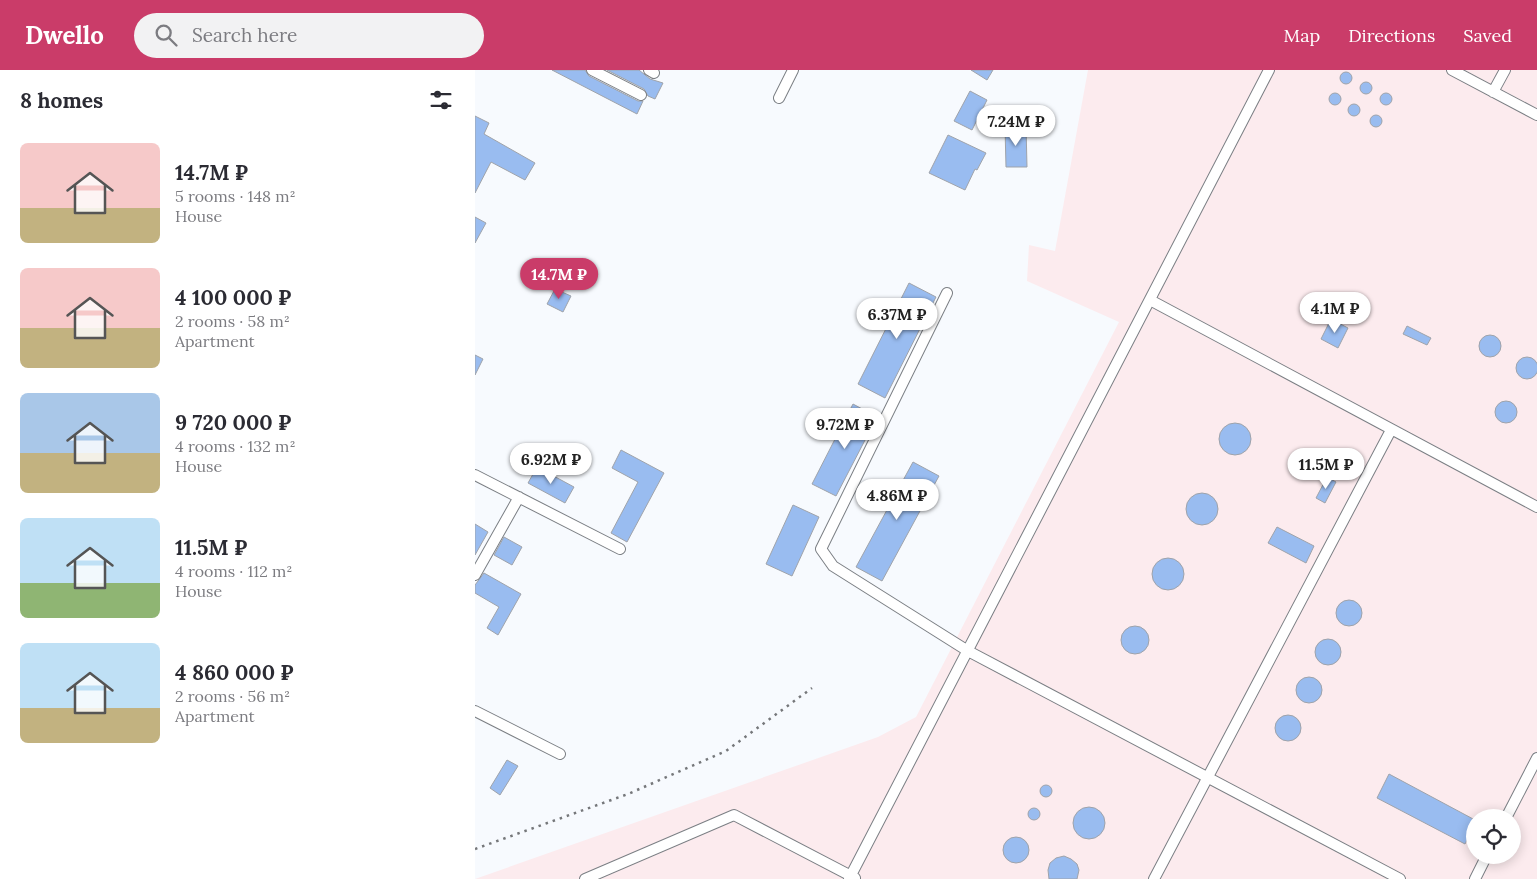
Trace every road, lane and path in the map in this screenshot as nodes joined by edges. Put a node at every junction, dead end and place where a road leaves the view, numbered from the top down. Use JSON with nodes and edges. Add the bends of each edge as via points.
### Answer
{"nodes":[{"id":1,"x":592,"y":70,"type":"edge"},
{"id":2,"x":793,"y":70,"type":"edge"},
{"id":3,"x":1269,"y":70,"type":"edge"},
{"id":4,"x":1451,"y":70,"type":"edge"},
{"id":5,"x":1505,"y":70,"type":"edge"},
{"id":6,"x":1493,"y":92,"type":"junction"},
{"id":7,"x":641,"y":95,"type":"dead end"},
{"id":8,"x":779,"y":98,"type":"dead end"},
{"id":9,"x":1537,"y":115,"type":"edge"},
{"id":10,"x":947,"y":293,"type":"dead end"},
{"id":11,"x":1150,"y":300,"type":"junction"},
{"id":12,"x":1391,"y":430,"type":"junction"},
{"id":13,"x":475,"y":474,"type":"edge"},
{"id":14,"x":519,"y":497,"type":"junction"},
{"id":15,"x":1537,"y":507,"type":"edge"},
{"id":16,"x":620,"y":549,"type":"dead end"},
{"id":17,"x":475,"y":575,"type":"edge"},
{"id":18,"x":968,"y":651,"type":"junction"},
{"id":19,"x":475,"y":711,"type":"edge"},
{"id":20,"x":560,"y":754,"type":"dead end"},
{"id":21,"x":1537,"y":758,"type":"edge"},
{"id":22,"x":1208,"y":777,"type":"junction"},
{"id":23,"x":1511,"y":809,"type":"edge"},
{"id":24,"x":1482,"y":864,"type":"edge"},
{"id":25,"x":852,"y":878,"type":"edge"},
{"id":26,"x":585,"y":879,"type":"edge"},
{"id":27,"x":1154,"y":879,"type":"edge"},
{"id":28,"x":1401,"y":879,"type":"edge"},
{"id":29,"x":1475,"y":879,"type":"edge"}],
"edges":[{"from":1,"to":7,"type":"street"},
{"from":2,"to":8,"type":"street"},
{"from":3,"to":11,"type":"street"},
{"from":4,"to":6,"type":"street"},
{"from":5,"to":6,"type":"street"},
{"from":6,"to":9,"type":"street"},
{"from":10,"to":18,"type":"street","via":[[821,549],[833,566]]},
{"from":11,"to":12,"type":"street"},
{"from":11,"to":18,"type":"street"},
{"from":12,"to":15,"type":"street"},
{"from":12,"to":22,"type":"street"},
{"from":13,"to":14,"type":"street"},
{"from":14,"to":16,"type":"street"},
{"from":14,"to":17,"type":"street"},
{"from":18,"to":22,"type":"street"},
{"from":18,"to":25,"type":"street"},
{"from":19,"to":20,"type":"street"},
{"from":21,"to":23,"type":"street"},
{"from":22,"to":27,"type":"street"},
{"from":22,"to":28,"type":"street"},
{"from":24,"to":29,"type":"street"},
{"from":25,"to":26,"type":"street","via":[[734,815]]}]}
